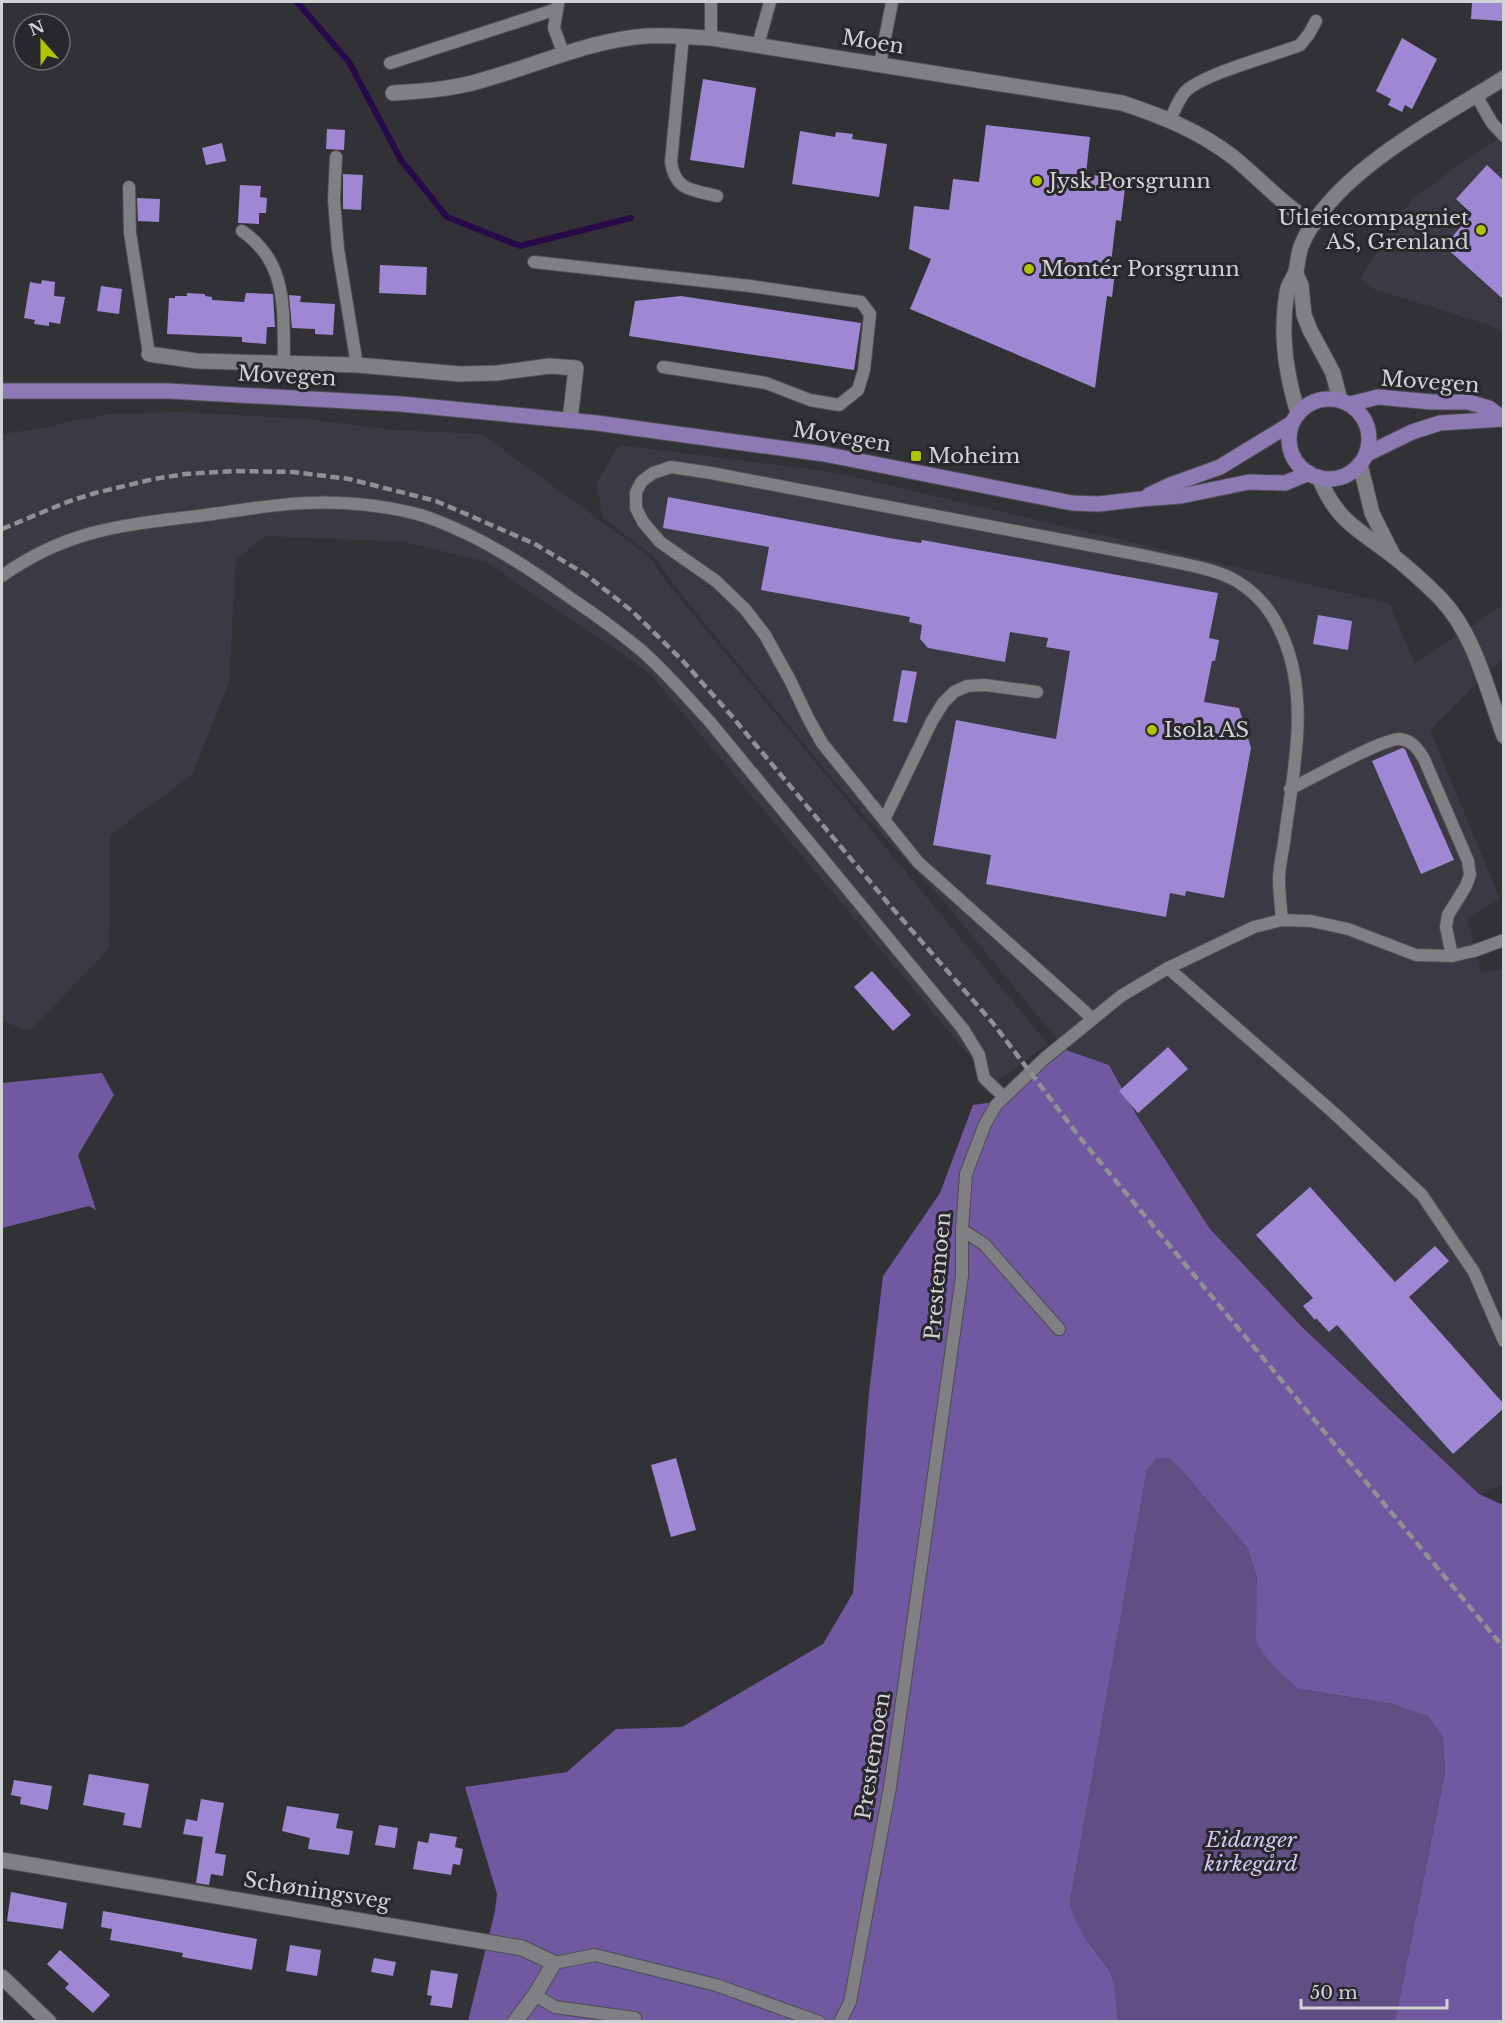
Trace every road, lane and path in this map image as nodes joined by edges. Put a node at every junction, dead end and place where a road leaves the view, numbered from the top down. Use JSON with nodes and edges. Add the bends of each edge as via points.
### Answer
{"nodes":[{"id":1,"x":711,"y":2,"type":"edge"},
{"id":2,"x":770,"y":2,"type":"edge"},
{"id":3,"x":892,"y":2,"type":"edge"},
{"id":4,"x":558,"y":5,"type":"edge"},
{"id":5,"x":1316,"y":21,"type":"dead end"},
{"id":6,"x":683,"y":36,"type":"junction"},
{"id":7,"x":711,"y":38,"type":"junction"},
{"id":8,"x":758,"y":45,"type":"junction"},
{"id":9,"x":564,"y":55,"type":"junction"},
{"id":10,"x":390,"y":63,"type":"dead end"},
{"id":11,"x":880,"y":64,"type":"junction"},
{"id":12,"x":1503,"y":78,"type":"edge"},
{"id":13,"x":393,"y":93,"type":"dead end"},
{"id":14,"x":1476,"y":95,"type":"junction"},
{"id":15,"x":1170,"y":119,"type":"junction"},
{"id":16,"x":1503,"y":136,"type":"edge"},
{"id":17,"x":336,"y":157,"type":"dead end"},
{"id":18,"x":129,"y":188,"type":"dead end"},
{"id":19,"x":717,"y":196,"type":"dead end"},
{"id":20,"x":1314,"y":224,"type":"junction"},
{"id":21,"x":242,"y":231,"type":"dead end"},
{"id":22,"x":534,"y":262,"type":"dead end"},
{"id":23,"x":1296,"y":274,"type":"junction"},
{"id":24,"x":149,"y":354,"type":"joint"},
{"id":25,"x":284,"y":362,"type":"junction"},
{"id":26,"x":357,"y":365,"type":"junction"},
{"id":27,"x":663,"y":367,"type":"dead end"},
{"id":28,"x":2,"y":391,"type":"edge"},
{"id":29,"x":1345,"y":402,"type":"junction"},
{"id":30,"x":1295,"y":418,"type":"junction"},
{"id":31,"x":1503,"y":419,"type":"edge"},
{"id":32,"x":570,"y":420,"type":"junction"},
{"id":33,"x":1364,"y":459,"type":"junction"},
{"id":34,"x":1314,"y":475,"type":"junction"},
{"id":35,"x":1141,"y":499,"type":"junction"},
{"id":36,"x":1395,"y":557,"type":"junction"},
{"id":37,"x":2,"y":576,"type":"edge"},
{"id":38,"x":1037,"y":692,"type":"dead end"},
{"id":39,"x":1503,"y":736,"type":"edge"},
{"id":40,"x":1290,"y":789,"type":"junction"},
{"id":41,"x":884,"y":820,"type":"junction"},
{"id":42,"x":1282,"y":920,"type":"junction"},
{"id":43,"x":1503,"y":940,"type":"edge"},
{"id":44,"x":1452,"y":956,"type":"junction"},
{"id":45,"x":1168,"y":968,"type":"junction"},
{"id":46,"x":1093,"y":1019,"type":"junction"},
{"id":47,"x":1003,"y":1096,"type":"junction"},
{"id":48,"x":962,"y":1230,"type":"junction"},
{"id":49,"x":1059,"y":1329,"type":"dead end"},
{"id":50,"x":1503,"y":1341,"type":"edge"},
{"id":51,"x":2,"y":1860,"type":"edge"},
{"id":52,"x":554,"y":1963,"type":"junction"},
{"id":53,"x":2,"y":1977,"type":"edge"},
{"id":54,"x":535,"y":1995,"type":"junction"},
{"id":55,"x":635,"y":2018,"type":"dead end"},
{"id":56,"x":49,"y":2022,"type":"edge"},
{"id":57,"x":515,"y":2022,"type":"edge"},
{"id":58,"x":819,"y":2022,"type":"edge"},
{"id":59,"x":840,"y":2022,"type":"edge"}],
"edges":[{"from":1,"to":7,"type":"lane"},
{"from":2,"to":8,"type":"lane"},
{"from":3,"to":11,"type":"lane"},
{"from":4,"to":9,"type":"lane","via":[[554,28]]},
{"from":4,"to":10,"type":"lane"},
{"from":5,"to":15,"type":"lane","via":[[1300,45],[1189,88]]},
{"from":6,"to":7,"type":"street","name":"Moen"},
{"from":6,"to":9,"type":"street","name":"Moen","via":[[638,37]]},
{"from":6,"to":19,"type":"lane","via":[[673,174],[686,188]]},
{"from":7,"to":8,"type":"street","name":"Moen"},
{"from":8,"to":11,"type":"street","name":"Moen"},
{"from":9,"to":13,"type":"street","name":"Moen","via":[[481,81]]},
{"from":11,"to":15,"type":"street","name":"Moen","via":[[1081,95]]},
{"from":12,"to":14,"type":"street"},
{"from":14,"to":16,"type":"lane"},
{"from":14,"to":20,"type":"street","via":[[1381,155],[1344,186]]},
{"from":15,"to":20,"type":"street","name":"Moen","via":[[1232,157]]},
{"from":17,"to":26,"type":"lane","via":[[338,249]]},
{"from":18,"to":24,"type":"lane","via":[[130,233]]},
{"from":20,"to":23,"type":"street","via":[[1302,245]]},
{"from":21,"to":25,"type":"lane","via":[[269,257],[278,279],[283,298]]},
{"from":22,"to":27,"type":"lane","via":[[861,302],[870,314],[858,390],[839,405],[810,400],[766,383]]},
{"from":23,"to":29,"type":"street","via":[[1304,315]]},
{"from":23,"to":30,"type":"street","via":[[1287,291],[1284,339]]},
{"from":24,"to":25,"type":"street","name":"Movegen","via":[[197,361]]},
{"from":25,"to":26,"type":"street","name":"Movegen"},
{"from":26,"to":32,"type":"street","name":"Movegen","via":[[480,374],[550,366],[576,368]]},
{"from":28,"to":32,"type":"main road","name":"Movegen","via":[[168,390],[401,404]]},
{"from":29,"to":30,"type":"main road","via":[[1317,400],[1306,405]]},
{"from":29,"to":31,"type":"main road","name":"Movegen","via":[[1378,397],[1468,402],[1489,408]]},
{"from":29,"to":33,"type":"main road","via":[[1366,421],[1369,443]]},
{"from":30,"to":34,"type":"main road","via":[[1289,434],[1293,456],[1299,466]]},
{"from":30,"to":35,"type":"main road","name":"Movegen","via":[[1220,467]]},
{"from":31,"to":33,"type":"main road","name":"Movegen","via":[[1440,423],[1412,432]]},
{"from":32,"to":35,"type":"main road","name":"Movegen","via":[[824,454],[1072,502],[1099,504]]},
{"from":33,"to":34,"type":"main road","via":[[1342,477]]},
{"from":33,"to":36,"type":"street","via":[[1372,513]]},
{"from":34,"to":35,"type":"main road","name":"Movegen","via":[[1285,483],[1249,482],[1182,496]]},
{"from":34,"to":36,"type":"street","via":[[1338,514]]},
{"from":36,"to":39,"type":"street","via":[[1441,599],[1456,620],[1467,639]]},
{"from":37,"to":47,"type":"lane","via":[[42,551],[100,530],[299,503],[386,508],[433,519],[467,534],[514,559],[612,627],[672,680],[963,1029],[979,1055],[984,1078]]},
{"from":38,"to":41,"type":"lane","via":[[985,685],[954,692],[932,722]]},
{"from":40,"to":41,"type":"lane","via":[[1299,704],[1287,647],[1268,607],[1236,581],[1146,556],[722,475],[671,467],[652,473],[636,492],[636,508],[643,522],[660,542],[716,581],[746,609],[765,635],[822,743]]},
{"from":40,"to":42,"type":"lane","via":[[1279,880]]},
{"from":40,"to":44,"type":"lane","via":[[1381,744],[1398,739],[1415,745],[1468,861],[1467,886],[1448,915],[1446,927]]},
{"from":41,"to":46,"type":"lane","via":[[918,862]]},
{"from":42,"to":44,"type":"lane","name":"Prestemoen","via":[[1348,929],[1416,955]]},
{"from":42,"to":45,"type":"lane","name":"Prestemoen","via":[[1254,927]]},
{"from":43,"to":44,"type":"lane","name":"Prestemoen"},
{"from":45,"to":46,"type":"lane","name":"Prestemoen","via":[[1121,996]]},
{"from":45,"to":50,"type":"lane","via":[[1422,1195],[1474,1272]]},
{"from":46,"to":47,"type":"lane","name":"Prestemoen"},
{"from":47,"to":48,"type":"lane","name":"Prestemoen","via":[[985,1124],[966,1174]]},
{"from":48,"to":49,"type":"lane","via":[[984,1244]]},
{"from":48,"to":59,"type":"lane","name":"Prestemoen","via":[[962,1276],[891,1780],[850,2002]]},
{"from":51,"to":52,"type":"street","name":"Schøningsveg","via":[[522,1948]]},
{"from":52,"to":54,"type":"street"},
{"from":52,"to":58,"type":"lane","via":[[595,1955],[716,1985]]},
{"from":53,"to":56,"type":"street"},
{"from":54,"to":55,"type":"lane","via":[[555,2007]]},
{"from":54,"to":57,"type":"street"}]}
